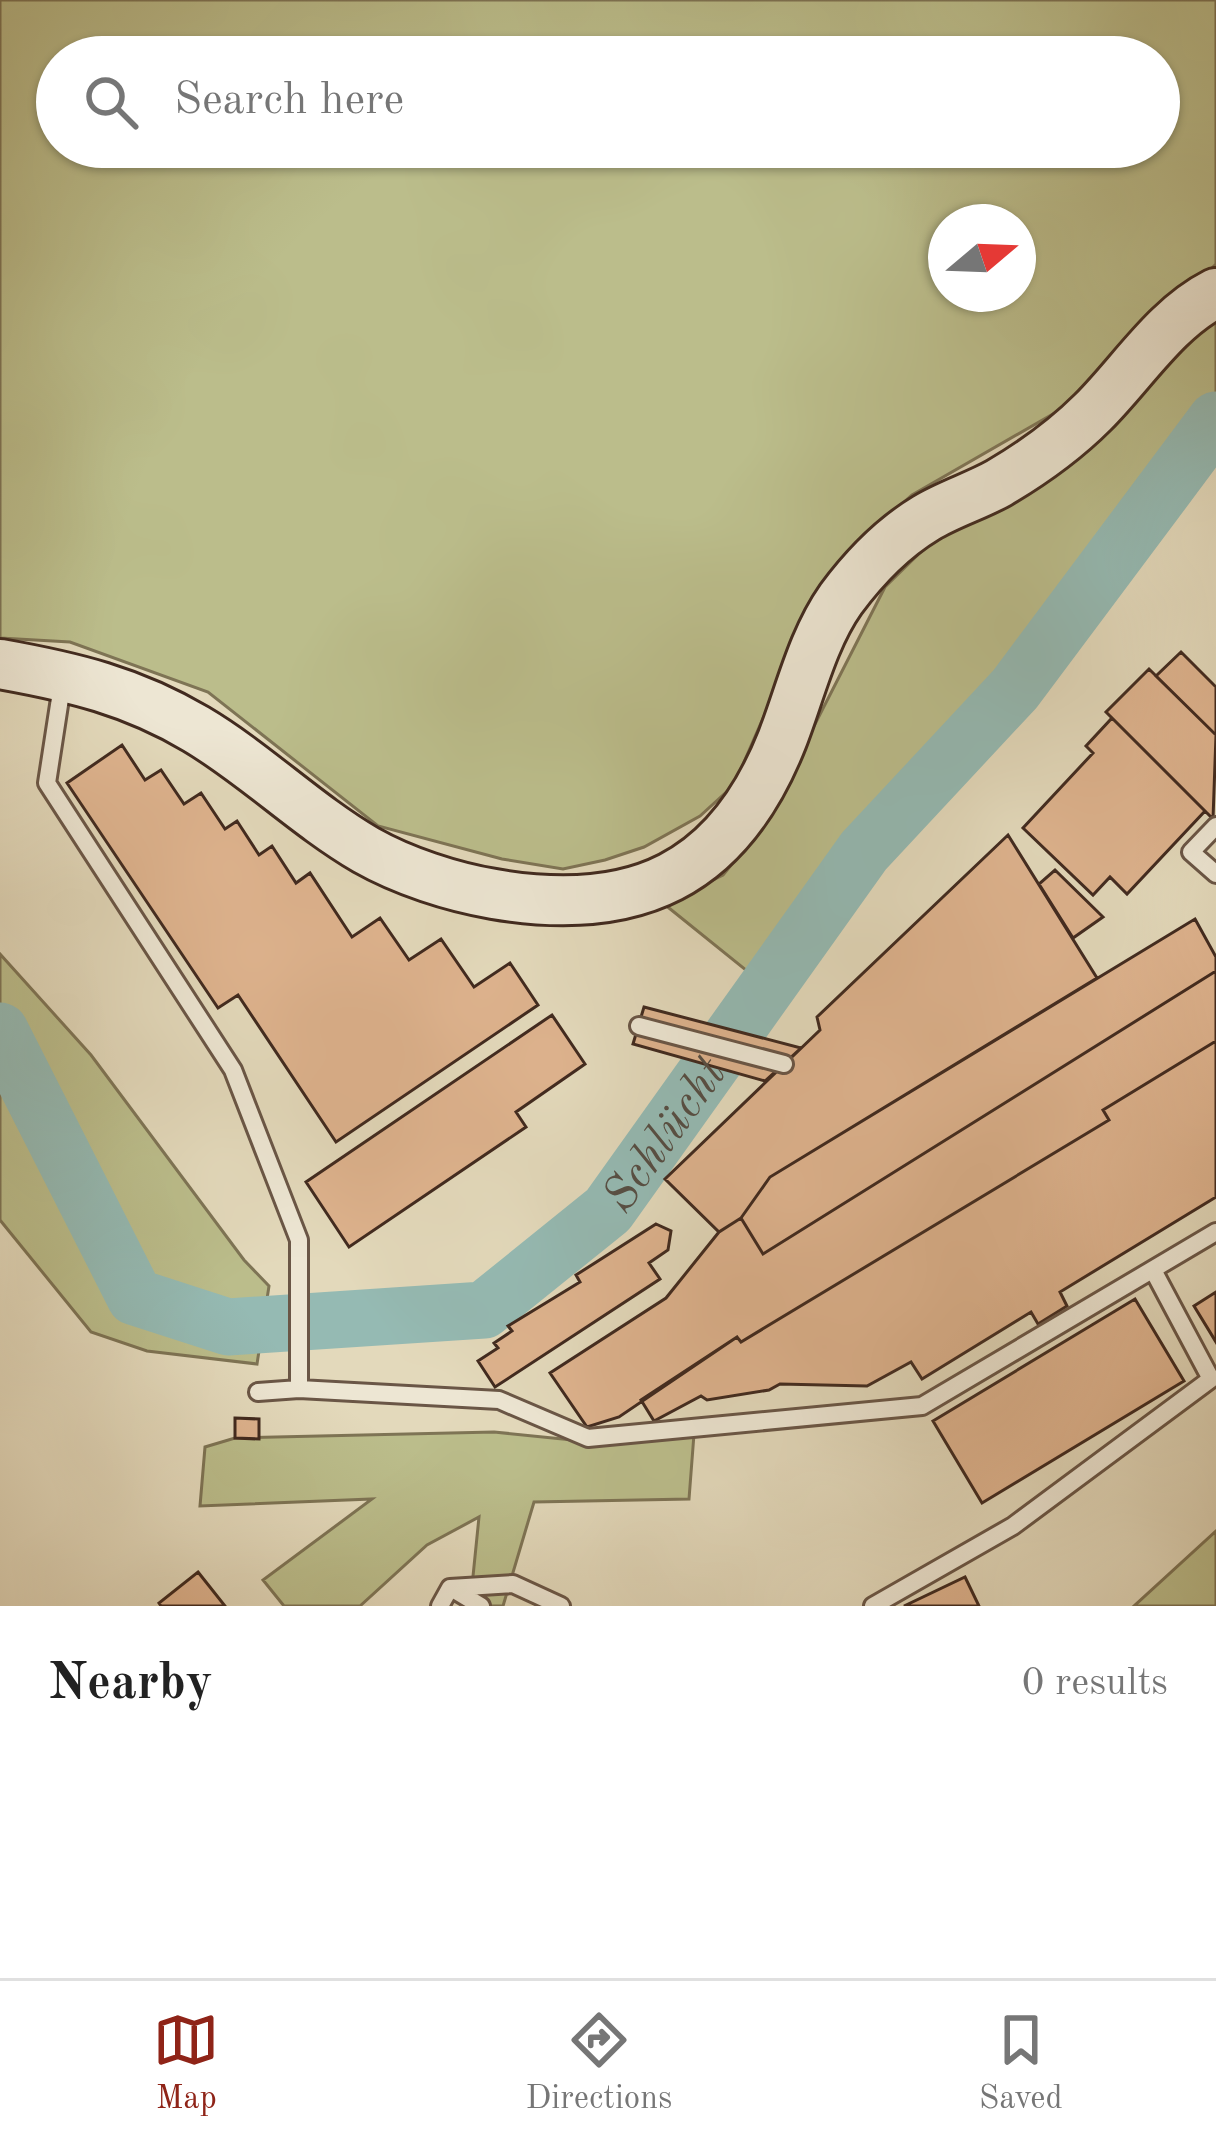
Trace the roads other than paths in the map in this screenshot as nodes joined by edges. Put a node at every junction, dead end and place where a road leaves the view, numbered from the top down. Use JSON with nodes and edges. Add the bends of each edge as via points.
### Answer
{"nodes":[{"id":1,"x":1216,"y":293,"type":"edge"},
{"id":2,"x":0,"y":664,"type":"edge"},
{"id":3,"x":63,"y":675,"type":"junction"},
{"id":4,"x":1216,"y":826,"type":"edge"},
{"id":5,"x":1216,"y":874,"type":"edge"},
{"id":6,"x":639,"y":1026,"type":"dead end"},
{"id":7,"x":784,"y":1064,"type":"dead end"},
{"id":8,"x":1216,"y":1232,"type":"edge"},
{"id":9,"x":1153,"y":1270,"type":"junction"},
{"id":10,"x":299,"y":1389,"type":"junction"},
{"id":11,"x":258,"y":1392,"type":"dead end"},
{"id":12,"x":450,"y":1588,"type":"junction"},
{"id":13,"x":440,"y":1606,"type":"edge"},
{"id":14,"x":482,"y":1606,"type":"edge"},
{"id":15,"x":561,"y":1606,"type":"edge"},
{"id":16,"x":873,"y":1606,"type":"edge"}],
"edges":[{"from":1,"to":3,"type":"main road","via":[[1167,331],[1054,446],[885,548],[839,601],[752,806],[712,851],[645,889],[574,900],[494,894],[428,877],[367,851],[197,730],[121,690]]},
{"from":2,"to":3,"type":"main road"},
{"from":3,"to":10,"type":"lane","via":[[47,783],[233,1070],[299,1240]]},
{"from":4,"to":5,"type":"lane","via":[[1192,852]]},
{"from":6,"to":7,"type":"lane"},
{"from":8,"to":9,"type":"lane"},
{"from":9,"to":10,"type":"lane","via":[[922,1406],[588,1438],[499,1400]]},
{"from":9,"to":16,"type":"lane","via":[[1211,1379],[1013,1526]]},
{"from":10,"to":11,"type":"lane"},
{"from":12,"to":13,"type":"lane"},
{"from":12,"to":14,"type":"lane"},
{"from":12,"to":15,"type":"lane","via":[[513,1584]]}]}
